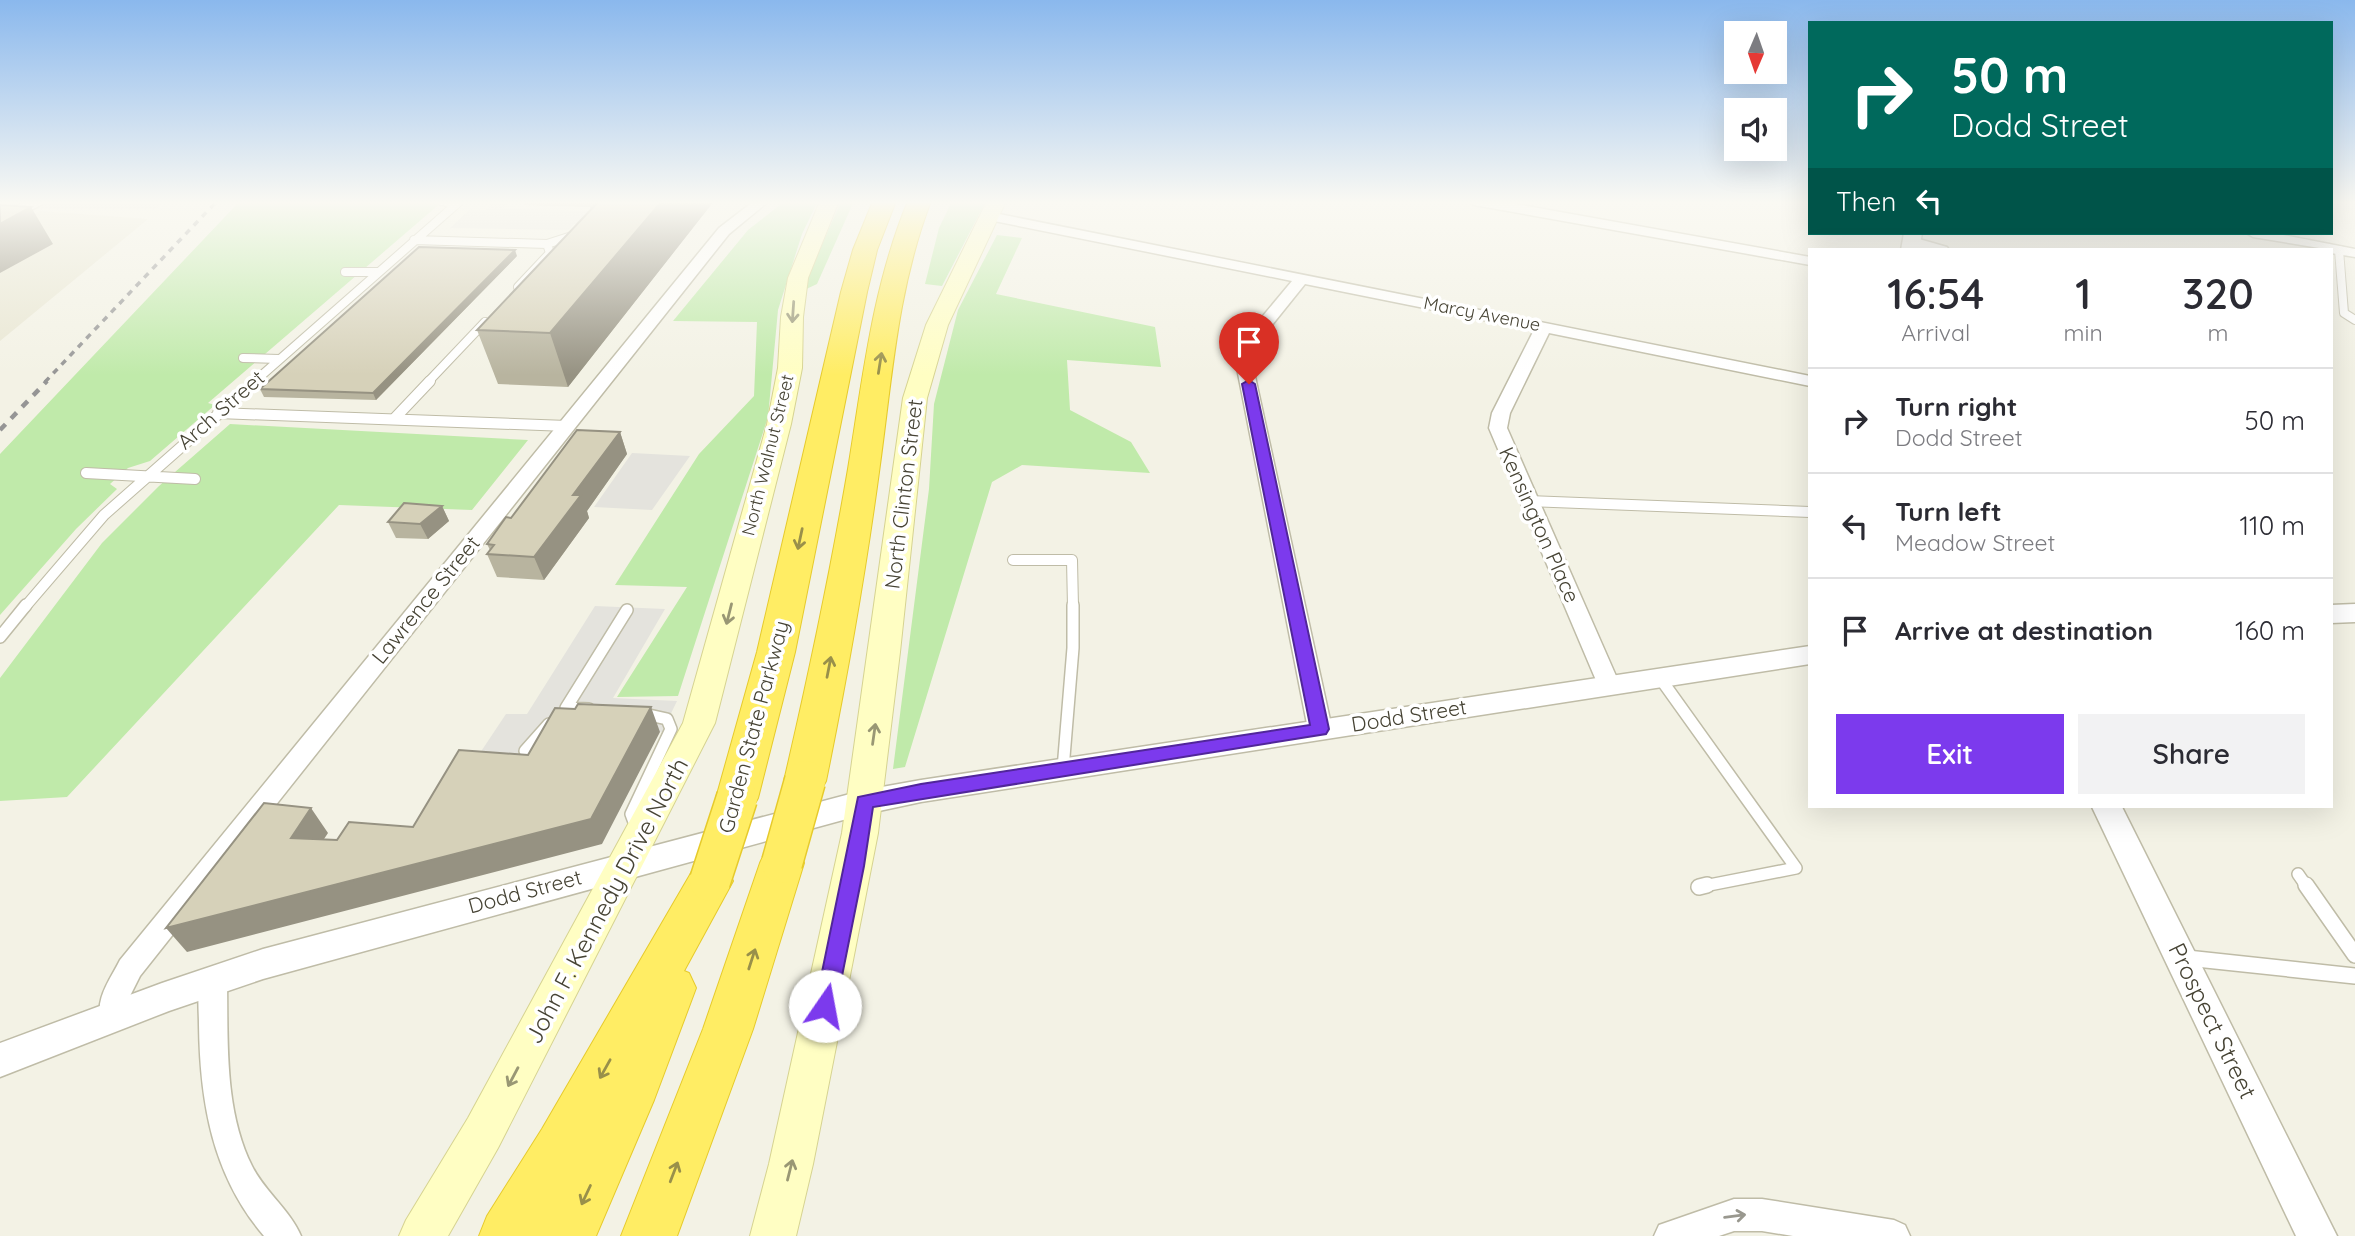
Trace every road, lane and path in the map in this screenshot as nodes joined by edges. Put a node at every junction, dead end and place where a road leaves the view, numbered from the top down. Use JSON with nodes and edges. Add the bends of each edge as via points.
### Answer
{"nodes":[{"id":1,"x":392,"y":259,"type":"edge"},
{"id":2,"x":545,"y":259,"type":"edge"},
{"id":3,"x":702,"y":259,"type":"edge"},
{"id":4,"x":805,"y":259,"type":"edge"},
{"id":5,"x":863,"y":259,"type":"edge"},
{"id":6,"x":901,"y":259,"type":"edge"},
{"id":7,"x":970,"y":259,"type":"edge"},
{"id":8,"x":1215,"y":259,"type":"edge"},
{"id":9,"x":2340,"y":259,"type":"edge"},
{"id":10,"x":345,"y":271,"type":"dead end"},
{"id":11,"x":377,"y":272,"type":"junction"},
{"id":12,"x":1302,"y":278,"type":"junction"},
{"id":13,"x":509,"y":297,"type":"edge"},
{"id":14,"x":491,"y":316,"type":"edge"},
{"id":15,"x":2355,"y":320,"type":"edge"},
{"id":16,"x":1544,"y":327,"type":"junction"},
{"id":17,"x":243,"y":358,"type":"dead end"},
{"id":18,"x":279,"y":359,"type":"junction"},
{"id":19,"x":1808,"y":380,"type":"edge"},
{"id":20,"x":218,"y":413,"type":"junction"},
{"id":21,"x":394,"y":419,"type":"junction"},
{"id":22,"x":567,"y":426,"type":"junction"},
{"id":23,"x":86,"y":473,"type":"dead end"},
{"id":24,"x":146,"y":476,"type":"junction"},
{"id":25,"x":195,"y":479,"type":"dead end"},
{"id":26,"x":1528,"y":501,"type":"junction"},
{"id":27,"x":1808,"y":512,"type":"edge"},
{"id":28,"x":746,"y":548,"type":"joint"},
{"id":29,"x":1013,"y":560,"type":"dead end"},
{"id":30,"x":627,"y":610,"type":"dead end"},
{"id":31,"x":2355,"y":613,"type":"edge"},
{"id":32,"x":2333,"y":614,"type":"edge"},
{"id":33,"x":0,"y":638,"type":"edge"},
{"id":34,"x":1808,"y":654,"type":"edge"},
{"id":35,"x":1660,"y":678,"type":"junction"},
{"id":36,"x":1609,"y":685,"type":"junction"},
{"id":37,"x":566,"y":708,"type":"junction"},
{"id":38,"x":601,"y":710,"type":"edge"},
{"id":39,"x":625,"y":711,"type":"edge"},
{"id":40,"x":1320,"y":729,"type":"junction"},
{"id":41,"x":525,"y":751,"type":"dead end"},
{"id":42,"x":1063,"y":769,"type":"junction"},
{"id":43,"x":864,"y":802,"type":"junction"},
{"id":44,"x":2107,"y":808,"type":"edge"},
{"id":45,"x":646,"y":828,"type":"junction"},
{"id":46,"x":626,"y":865,"type":"junction"},
{"id":47,"x":2298,"y":874,"type":"dead end"},
{"id":48,"x":710,"y":881,"type":"junction"},
{"id":49,"x":1699,"y":887,"type":"dead end"},
{"id":50,"x":2355,"y":955,"type":"edge"},
{"id":51,"x":2181,"y":958,"type":"junction"},
{"id":52,"x":2355,"y":976,"type":"edge"},
{"id":53,"x":213,"y":980,"type":"junction"},
{"id":54,"x":113,"y":1016,"type":"junction"},
{"id":55,"x":0,"y":1060,"type":"edge"},
{"id":56,"x":285,"y":1236,"type":"edge"},
{"id":57,"x":422,"y":1236,"type":"edge"},
{"id":58,"x":507,"y":1236,"type":"edge"},
{"id":59,"x":567,"y":1236,"type":"edge"},
{"id":60,"x":649,"y":1236,"type":"edge"},
{"id":61,"x":773,"y":1236,"type":"edge"},
{"id":62,"x":1670,"y":1236,"type":"edge"},
{"id":63,"x":1894,"y":1236,"type":"edge"},
{"id":64,"x":2317,"y":1236,"type":"edge"}],
"edges":[{"from":1,"to":11,"type":"lane","name":"Arch Street"},
{"from":2,"to":13,"type":"lane"},
{"from":3,"to":22,"type":"street","name":"Lawrence Street"},
{"from":4,"to":28,"type":"main road","name":"North Walnut Street","one_way":true,"via":[[795,287],[790,368],[779,424]]},
{"from":5,"to":48,"type":"highway","name":"Garden State Parkway","one_way":true,"bridge":true,"via":[[768,685]]},
{"from":60,"to":6,"type":"highway","one_way":true,"bridge":true,"via":[[719,1052],[782,863],[804,781],[839,617]]},
{"from":43,"to":7,"type":"main road","name":"North Clinton Street","one_way":true,"via":[[915,398],[930,343]]},
{"from":8,"to":12,"type":"street","name":"Marcy Avenue"},
{"from":9,"to":15,"type":"lane","via":[[2344,313]]},
{"from":10,"to":11,"type":"lane"},
{"from":11,"to":18,"type":"lane","name":"Arch Street"},
{"from":12,"to":16,"type":"street","name":"Marcy Avenue"},
{"from":12,"to":40,"type":"street","via":[[1248,344],[1243,358]]},
{"from":14,"to":21,"type":"lane"},
{"from":16,"to":19,"type":"street","name":"Marcy Avenue"},
{"from":16,"to":26,"type":"street","name":"Kensington Place","via":[[1498,421]]},
{"from":17,"to":18,"type":"lane"},
{"from":18,"to":20,"type":"lane","name":"Arch Street"},
{"from":20,"to":21,"type":"lane"},
{"from":20,"to":24,"type":"lane","name":"Arch Street"},
{"from":21,"to":22,"type":"lane"},
{"from":22,"to":54,"type":"street","name":"Lawrence Street","via":[[130,968],[114,1000]]},
{"from":23,"to":24,"type":"lane"},
{"from":24,"to":25,"type":"lane"},
{"from":24,"to":33,"type":"lane","name":"Arch Street","via":[[88,532]]},
{"from":26,"to":27,"type":"lane"},
{"from":26,"to":36,"type":"street","name":"Kensington Place"},
{"from":28,"to":45,"type":"main road","name":"John F. Kennedy Drive North","one_way":true,"via":[[699,723]]},
{"from":29,"to":42,"type":"lane","via":[[1072,560],[1073,648]]},
{"from":30,"to":37,"type":"lane"},
{"from":31,"to":32,"type":"street"},
{"from":34,"to":35,"type":"street","name":"Dodd Street"},
{"from":35,"to":36,"type":"street","name":"Dodd Street"},
{"from":35,"to":49,"type":"lane","via":[[1796,867]]},
{"from":36,"to":40,"type":"street","name":"Dodd Street"},
{"from":37,"to":38,"type":"lane"},
{"from":37,"to":41,"type":"lane"},
{"from":39,"to":45,"type":"lane","via":[[667,719],[671,729],[631,814],[634,822]]},
{"from":40,"to":42,"type":"street","name":"Dodd Street"},
{"from":42,"to":43,"type":"street","name":"Dodd Street"},
{"from":43,"to":46,"type":"street","name":"Dodd Street"},
{"from":61,"to":43,"type":"main road","name":"North Clinton Street","one_way":true,"via":[[848,901]]},
{"from":44,"to":51,"type":"street","name":"Prospect Street"},
{"from":45,"to":46,"type":"main road","name":"John F. Kennedy Drive North"},
{"from":46,"to":53,"type":"street","name":"Dodd Street"},
{"from":46,"to":57,"type":"main road","name":"John F. Kennedy Drive North","one_way":true,"via":[[470,1157]]},
{"from":47,"to":50,"type":"lane"},
{"from":48,"to":58,"type":"highway","one_way":true},
{"from":48,"to":59,"type":"highway","name":"Garden State Parkway","one_way":true,"via":[[633,1088]]},
{"from":51,"to":52,"type":"lane"},
{"from":51,"to":64,"type":"street","name":"Prospect Street"},
{"from":53,"to":54,"type":"street","name":"Dodd Street"},
{"from":53,"to":56,"type":"street","via":[[215,1081],[225,1138],[247,1188]]},
{"from":54,"to":55,"type":"street","name":"Dodd Street"},
{"from":62,"to":63,"type":"street","one_way":true,"via":[[1734,1215]]}]}
